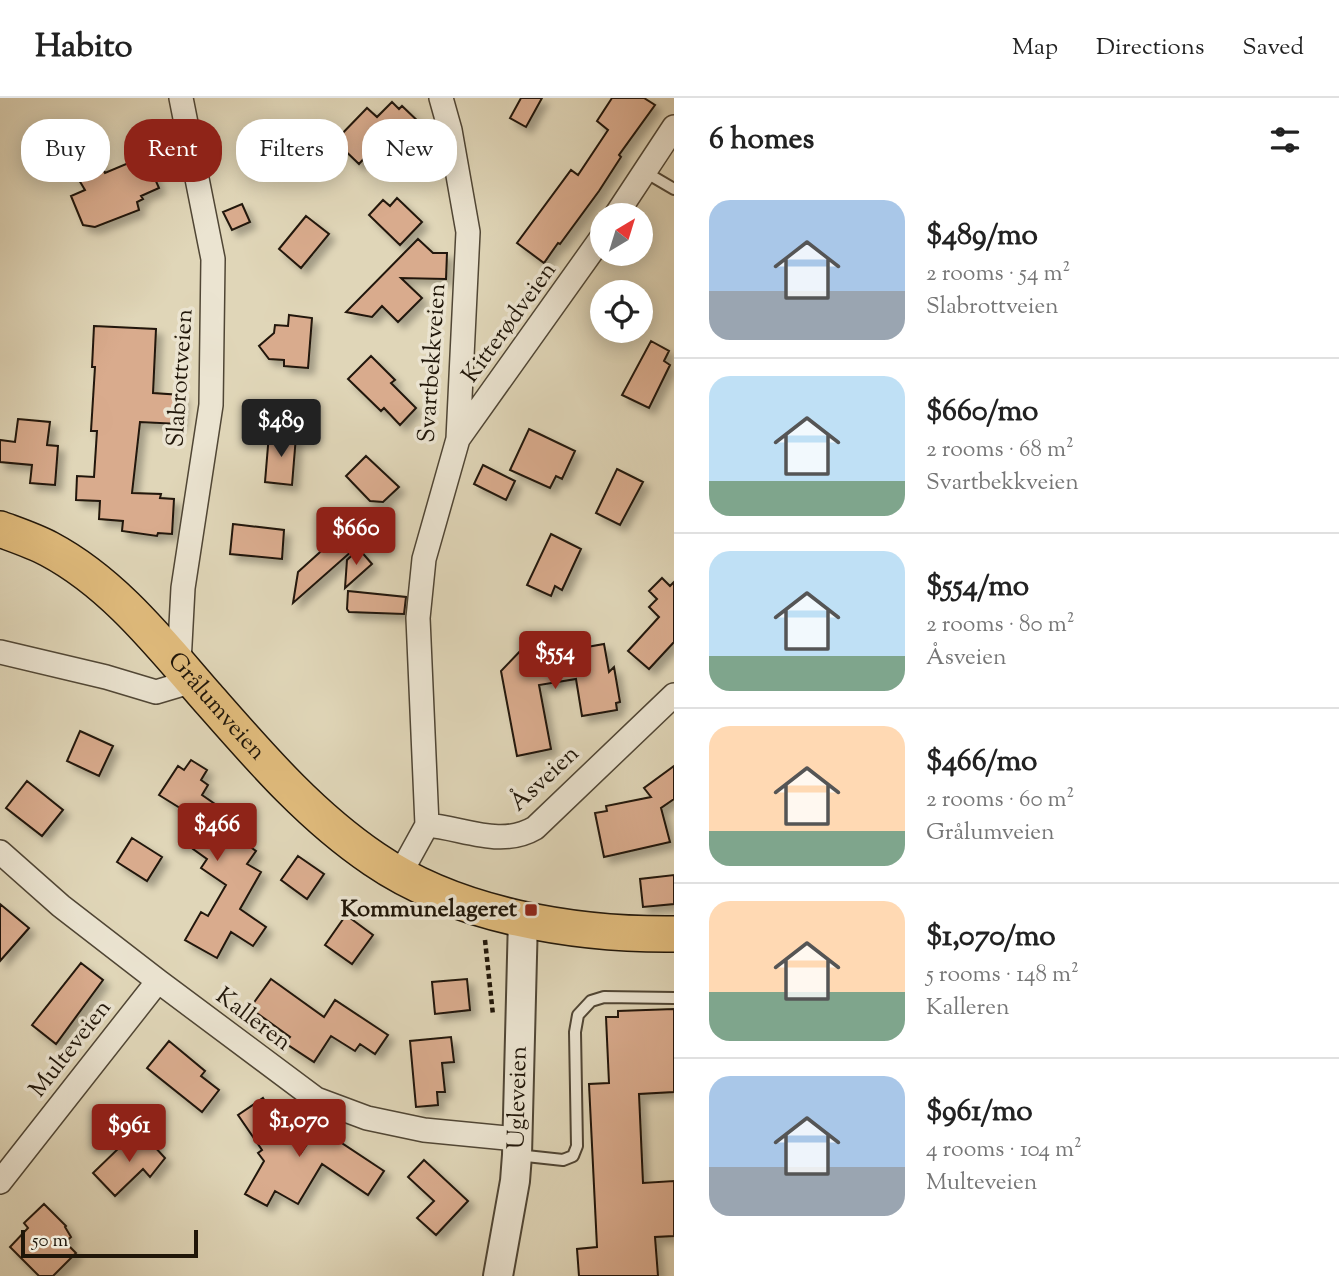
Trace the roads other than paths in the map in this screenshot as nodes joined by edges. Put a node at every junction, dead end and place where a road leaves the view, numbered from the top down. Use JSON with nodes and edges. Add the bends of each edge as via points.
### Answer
{"nodes":[{"id":1,"x":181,"y":98,"type":"edge"},
{"id":2,"x":441,"y":98,"type":"edge"},
{"id":3,"x":674,"y":127,"type":"edge"},
{"id":4,"x":645,"y":172,"type":"junction"},
{"id":5,"x":674,"y":189,"type":"edge"},
{"id":6,"x":624,"y":203,"type":"edge"},
{"id":7,"x":590,"y":254,"type":"edge"},
{"id":8,"x":458,"y":439,"type":"junction"},
{"id":9,"x":0,"y":529,"type":"edge"},
{"id":10,"x":0,"y":652,"type":"edge"},
{"id":11,"x":186,"y":672,"type":"junction"},
{"id":12,"x":674,"y":695,"type":"edge"},
{"id":13,"x":426,"y":825,"type":"junction"},
{"id":14,"x":0,"y":852,"type":"edge"},
{"id":15,"x":400,"y":874,"type":"junction"},
{"id":16,"x":523,"y":918,"type":"junction"},
{"id":17,"x":674,"y":934,"type":"edge"},
{"id":18,"x":158,"y":981,"type":"junction"},
{"id":19,"x":674,"y":998,"type":"edge"},
{"id":20,"x":517,"y":1147,"type":"junction"},
{"id":21,"x":0,"y":1182,"type":"edge"},
{"id":22,"x":498,"y":1276,"type":"edge"}],
"edges":[{"from":1,"to":11,"type":"street","name":"Slabrottveien","via":[[213,259],[211,405],[183,588]]},
{"from":2,"to":8,"type":"street","name":"Svartbekkveien","via":[[468,232]]},
{"from":3,"to":4,"type":"street"},
{"from":4,"to":5,"type":"lane"},
{"from":4,"to":6,"type":"street"},
{"from":7,"to":8,"type":"street","name":"Kitterødveien"},
{"from":8,"to":13,"type":"street","name":"Svartbekkveien","via":[[424,559],[418,618]]},
{"from":9,"to":11,"type":"main road","name":"Grålumveien","via":[[50,549],[80,569],[111,594]]},
{"from":10,"to":11,"type":"street","via":[[156,692]]},
{"from":11,"to":15,"type":"main road","name":"Grålumveien","via":[[321,818]]},
{"from":12,"to":13,"type":"street","name":"Åsveien","via":[[523,835],[508,838]]},
{"from":13,"to":15,"type":"street"},
{"from":14,"to":18,"type":"street","name":"Kalleren"},
{"from":15,"to":16,"type":"main road","name":"Grålumveien","via":[[441,893]]},
{"from":16,"to":17,"type":"main road","name":"Grålumveien","via":[[595,931]]},
{"from":16,"to":20,"type":"street","name":"Ugleveien"},
{"from":18,"to":20,"type":"street","name":"Kalleren","via":[[316,1099],[367,1118]]},
{"from":18,"to":21,"type":"street","name":"Multeveien"},
{"from":19,"to":20,"type":"lane","via":[[604,997],[584,1006],[575,1032],[577,1146],[573,1156],[563,1160]]},
{"from":20,"to":22,"type":"street","name":"Ugleveien"}]}
